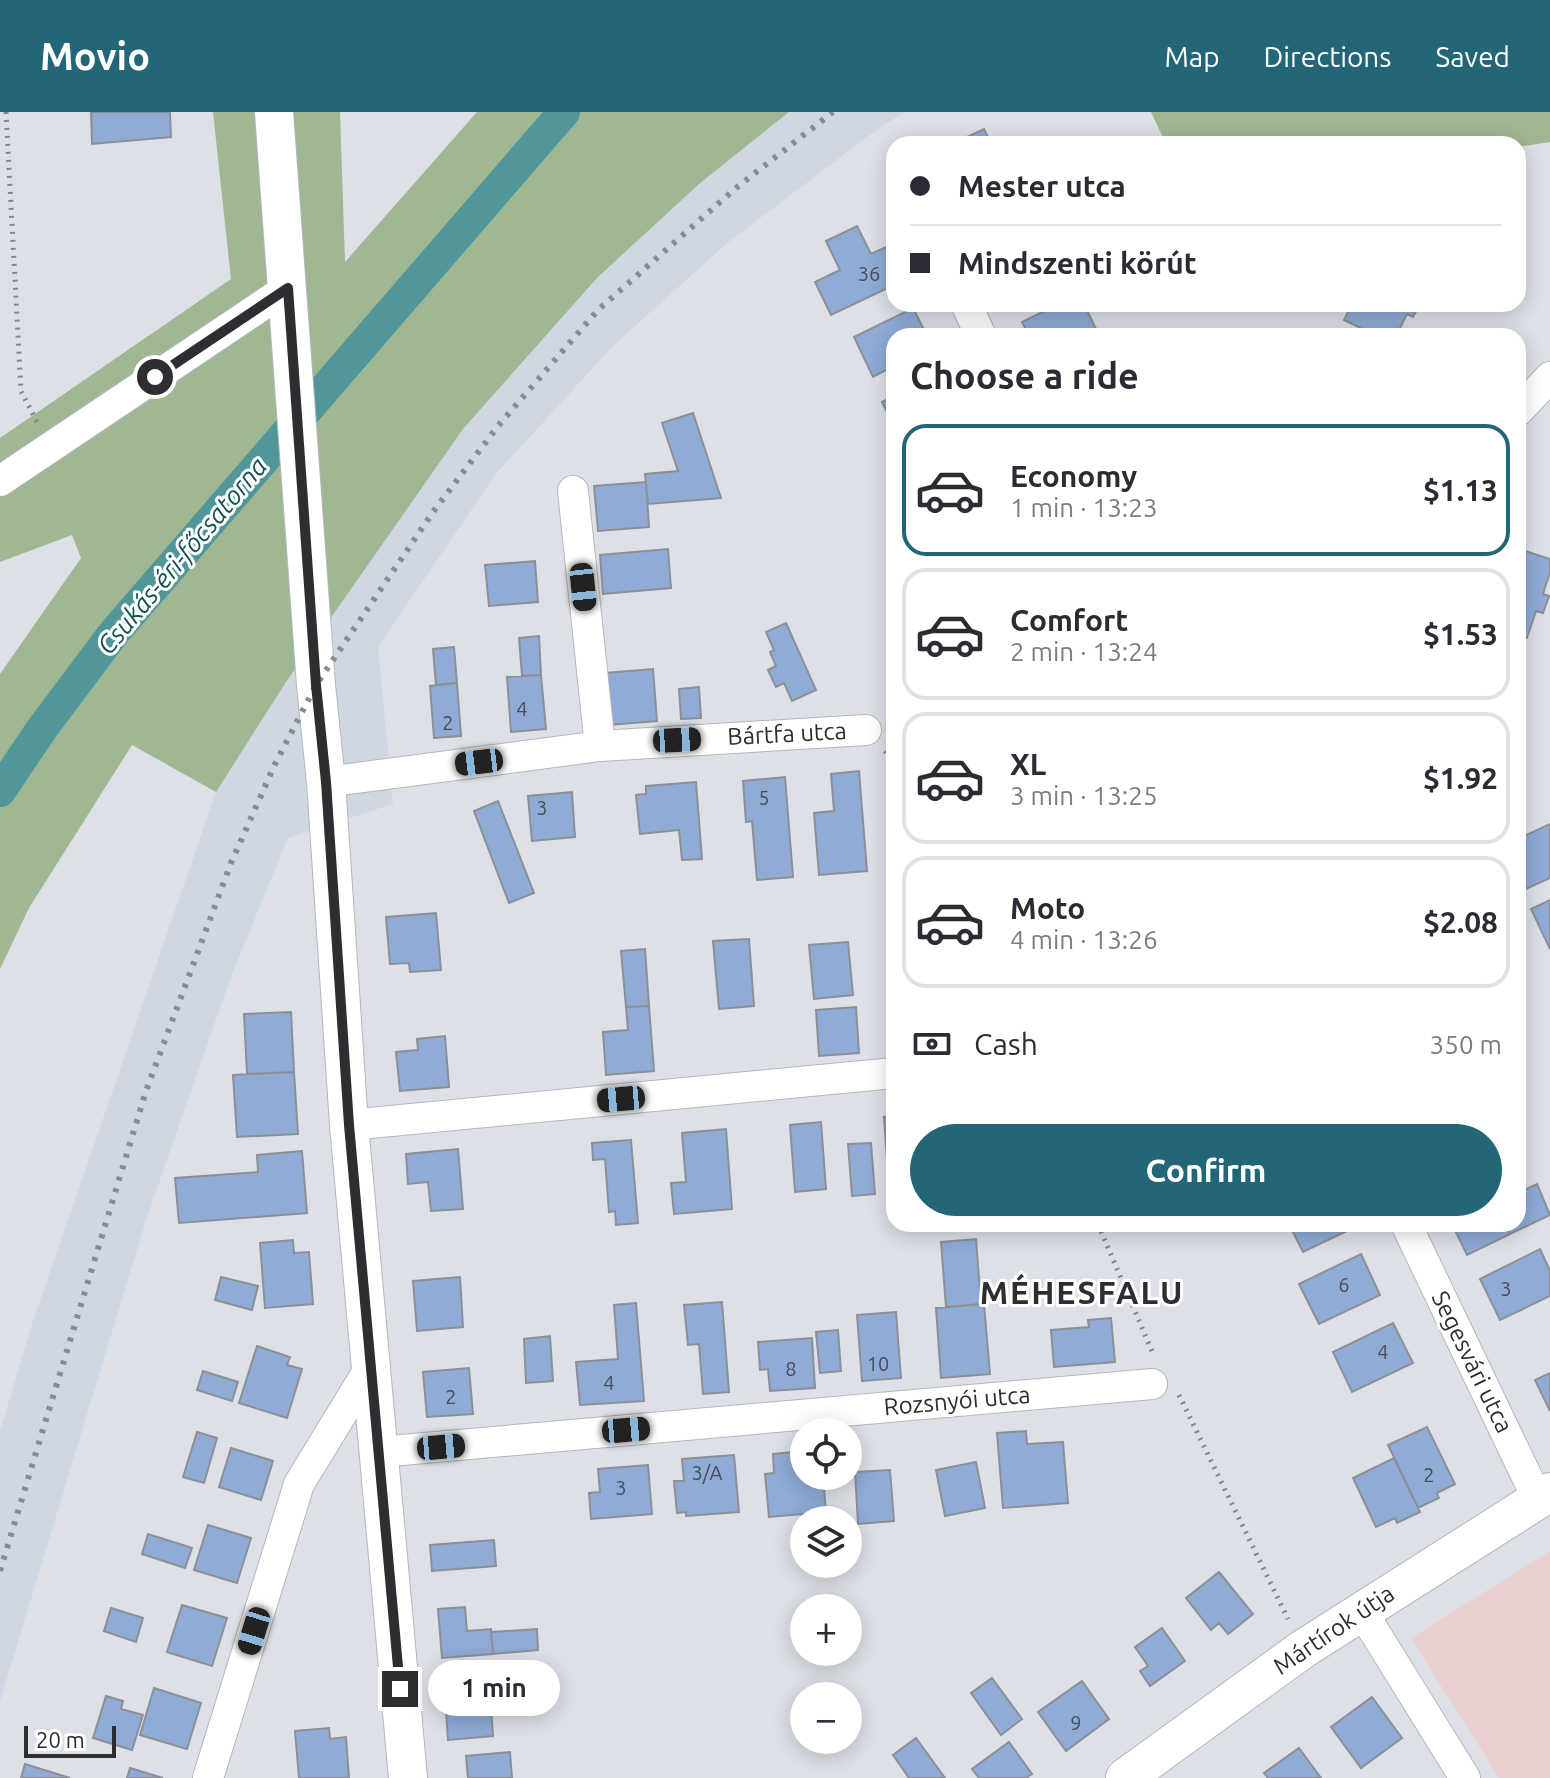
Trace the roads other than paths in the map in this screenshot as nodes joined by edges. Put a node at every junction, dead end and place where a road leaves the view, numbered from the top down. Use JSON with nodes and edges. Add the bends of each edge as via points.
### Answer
{"nodes":[{"id":1,"x":274,"y":112,"type":"edge"},
{"id":2,"x":288,"y":288,"type":"junction"},
{"id":3,"x":1550,"y":377,"type":"edge"},
{"id":4,"x":1526,"y":402,"type":"edge"},
{"id":5,"x":0,"y":481,"type":"edge"},
{"id":6,"x":573,"y":491,"type":"dead end"},
{"id":7,"x":866,"y":730,"type":"dead end"},
{"id":8,"x":600,"y":746,"type":"junction"},
{"id":9,"x":326,"y":782,"type":"junction"},
{"id":10,"x":886,"y":1074,"type":"edge"},
{"id":11,"x":349,"y":1125,"type":"junction"},
{"id":12,"x":1410,"y":1232,"type":"edge"},
{"id":13,"x":371,"y":1366,"type":"junction"},
{"id":14,"x":1152,"y":1384,"type":"road end"},
{"id":15,"x":379,"y":1452,"type":"junction"},
{"id":16,"x":1544,"y":1496,"type":"edge"},
{"id":17,"x":1361,"y":1610,"type":"junction"},
{"id":18,"x":208,"y":1778,"type":"edge"},
{"id":19,"x":408,"y":1778,"type":"edge"},
{"id":20,"x":1125,"y":1778,"type":"edge"},
{"id":21,"x":1465,"y":1778,"type":"edge"}],
"edges":[{"from":1,"to":2,"type":"street"},
{"from":2,"to":5,"type":"street"},
{"from":2,"to":9,"type":"street"},
{"from":3,"to":4,"type":"street"},
{"from":6,"to":8,"type":"street"},
{"from":7,"to":8,"type":"street","name":"Bártfa utca"},
{"from":8,"to":9,"type":"street","name":"Bártfa utca"},
{"from":9,"to":11,"type":"street"},
{"from":10,"to":11,"type":"street"},
{"from":11,"to":13,"type":"street"},
{"from":12,"to":16,"type":"street","name":"Segesvári utca"},
{"from":13,"to":15,"type":"street"},
{"from":13,"to":18,"type":"street","via":[[299,1484]]},
{"from":14,"to":15,"type":"street","name":"Rozsnyói utca"},
{"from":15,"to":19,"type":"street"},
{"from":16,"to":17,"type":"street","name":"Mártírok útja"},
{"from":17,"to":20,"type":"street","name":"Mártírok útja"},
{"from":17,"to":21,"type":"street"}]}
